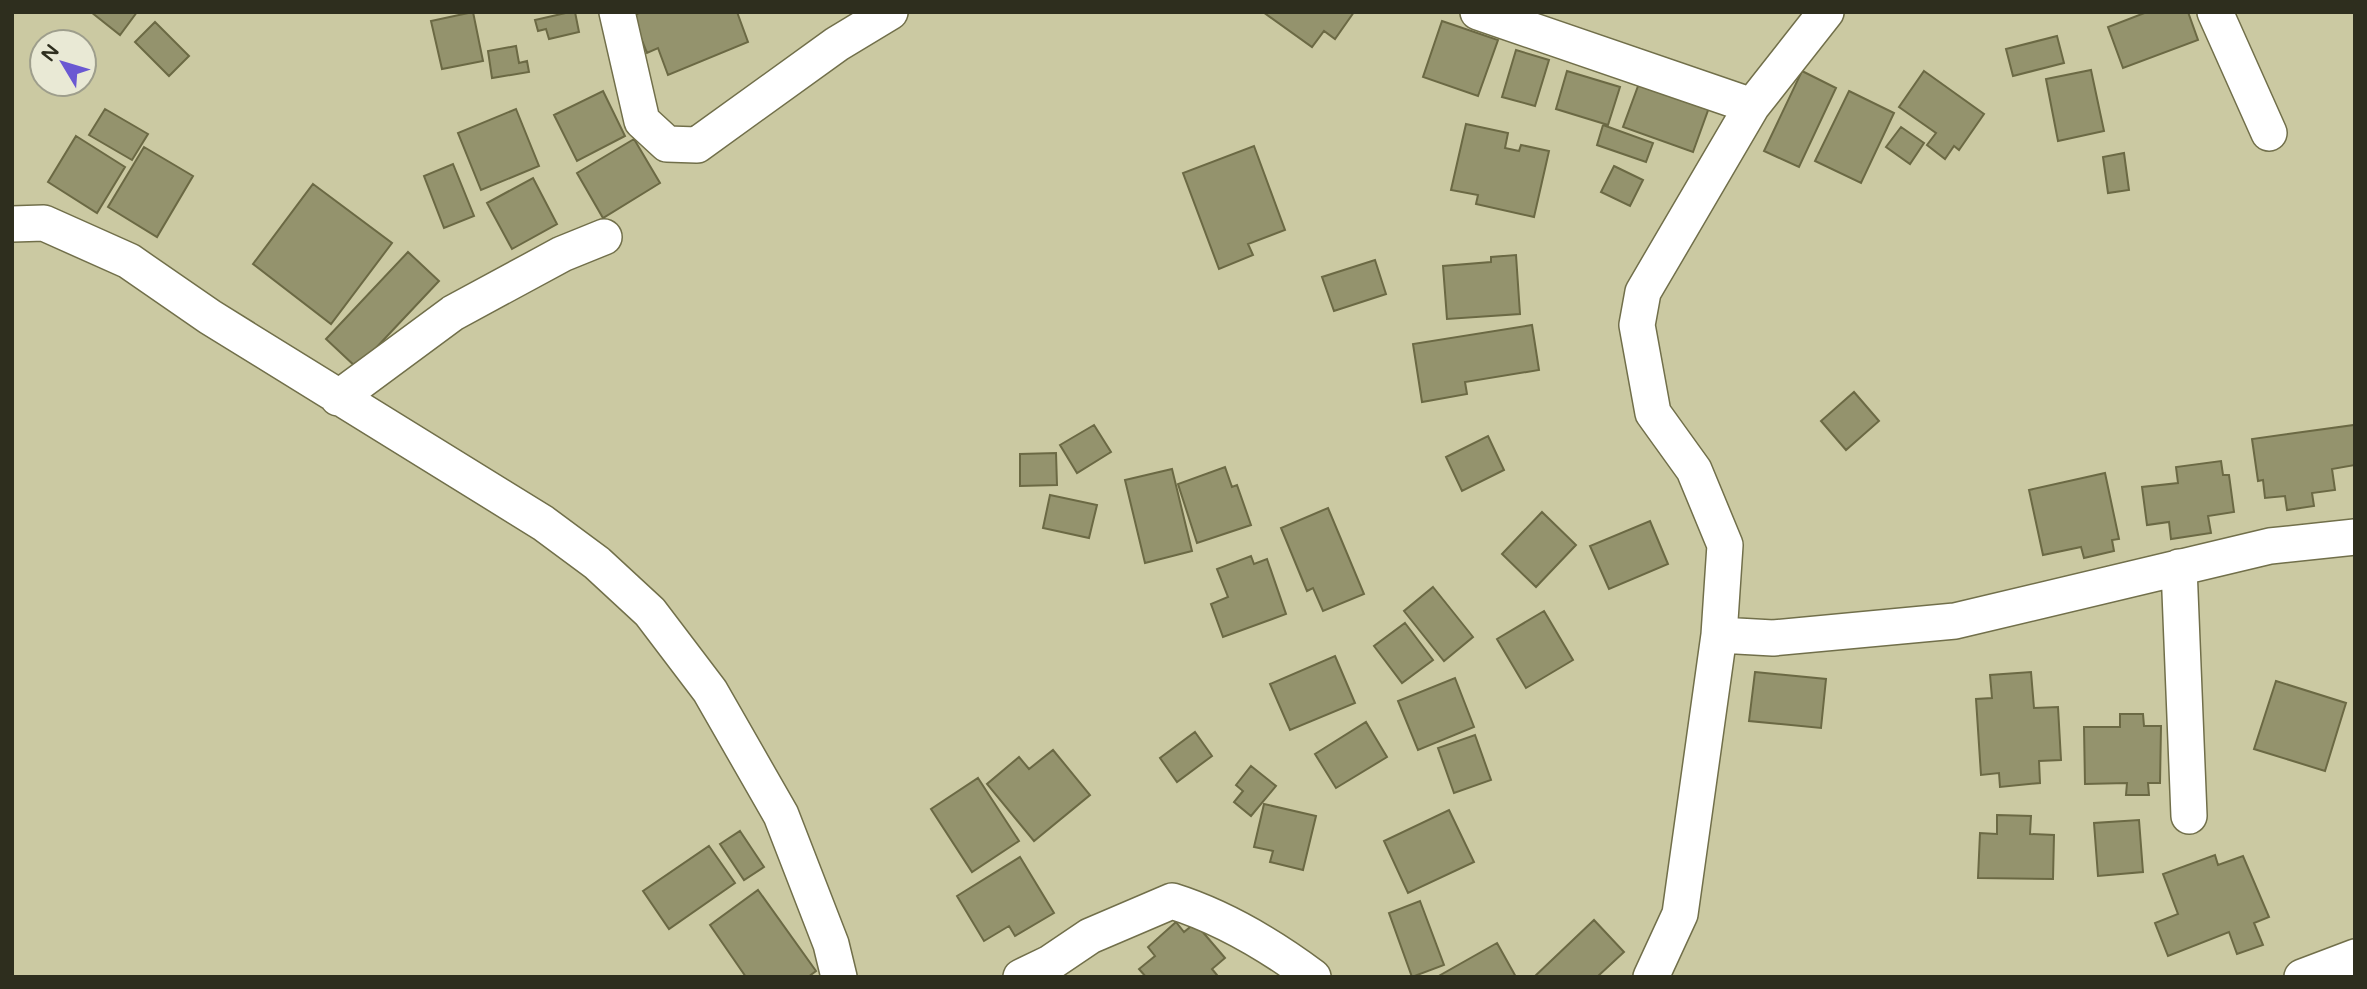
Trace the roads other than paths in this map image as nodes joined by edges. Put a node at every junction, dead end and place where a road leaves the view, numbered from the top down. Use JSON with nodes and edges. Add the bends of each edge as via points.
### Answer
{"nodes":[{"id":1,"x":617,"y":12,"type":"edge"},
{"id":2,"x":890,"y":12,"type":"edge"},
{"id":3,"x":1478,"y":12,"type":"edge"},
{"id":4,"x":1826,"y":12,"type":"edge"},
{"id":5,"x":2215,"y":12,"type":"edge"},
{"id":6,"x":1752,"y":106,"type":"junction"},
{"id":7,"x":2269,"y":133,"type":"dead end"},
{"id":8,"x":12,"y":224,"type":"edge"},
{"id":9,"x":604,"y":237,"type":"dead end"},
{"id":10,"x":338,"y":398,"type":"junction"},
{"id":11,"x":2355,"y":537,"type":"edge"},
{"id":12,"x":2179,"y":567,"type":"junction"},
{"id":13,"x":1719,"y":635,"type":"junction"},
{"id":14,"x":2189,"y":816,"type":"dead end"},
{"id":15,"x":2355,"y":957,"type":"edge"},
{"id":16,"x":1043,"y":972,"type":"edge"},
{"id":17,"x":839,"y":977,"type":"edge"},
{"id":18,"x":1313,"y":977,"type":"edge"},
{"id":19,"x":1651,"y":977,"type":"edge"},
{"id":20,"x":2302,"y":977,"type":"edge"}],
"edges":[{"from":1,"to":2,"type":"street","via":[[642,121],[667,144],[697,145],[837,44]]},
{"from":3,"to":6,"type":"street"},
{"from":4,"to":6,"type":"street"},
{"from":5,"to":7,"type":"street"},
{"from":6,"to":13,"type":"street","via":[[1643,292],[1637,326],[1653,413],[1694,470],[1725,545]]},
{"from":8,"to":10,"type":"street","via":[[44,223],[129,261]]},
{"from":9,"to":10,"type":"street","via":[[562,254],[453,313]]},
{"from":10,"to":17,"type":"street","via":[[543,523],[597,563],[650,612],[710,691],[781,815],[831,944]]},
{"from":11,"to":12,"type":"street","via":[[2270,546]]},
{"from":12,"to":13,"type":"street","via":[[1955,621],[1773,638]]},
{"from":12,"to":14,"type":"street"},
{"from":13,"to":19,"type":"street","via":[[1680,914]]},
{"from":15,"to":20,"type":"street"},
{"from":16,"to":18,"type":"street","via":[[1090,936],[1172,901],[1274,948]]}]}
